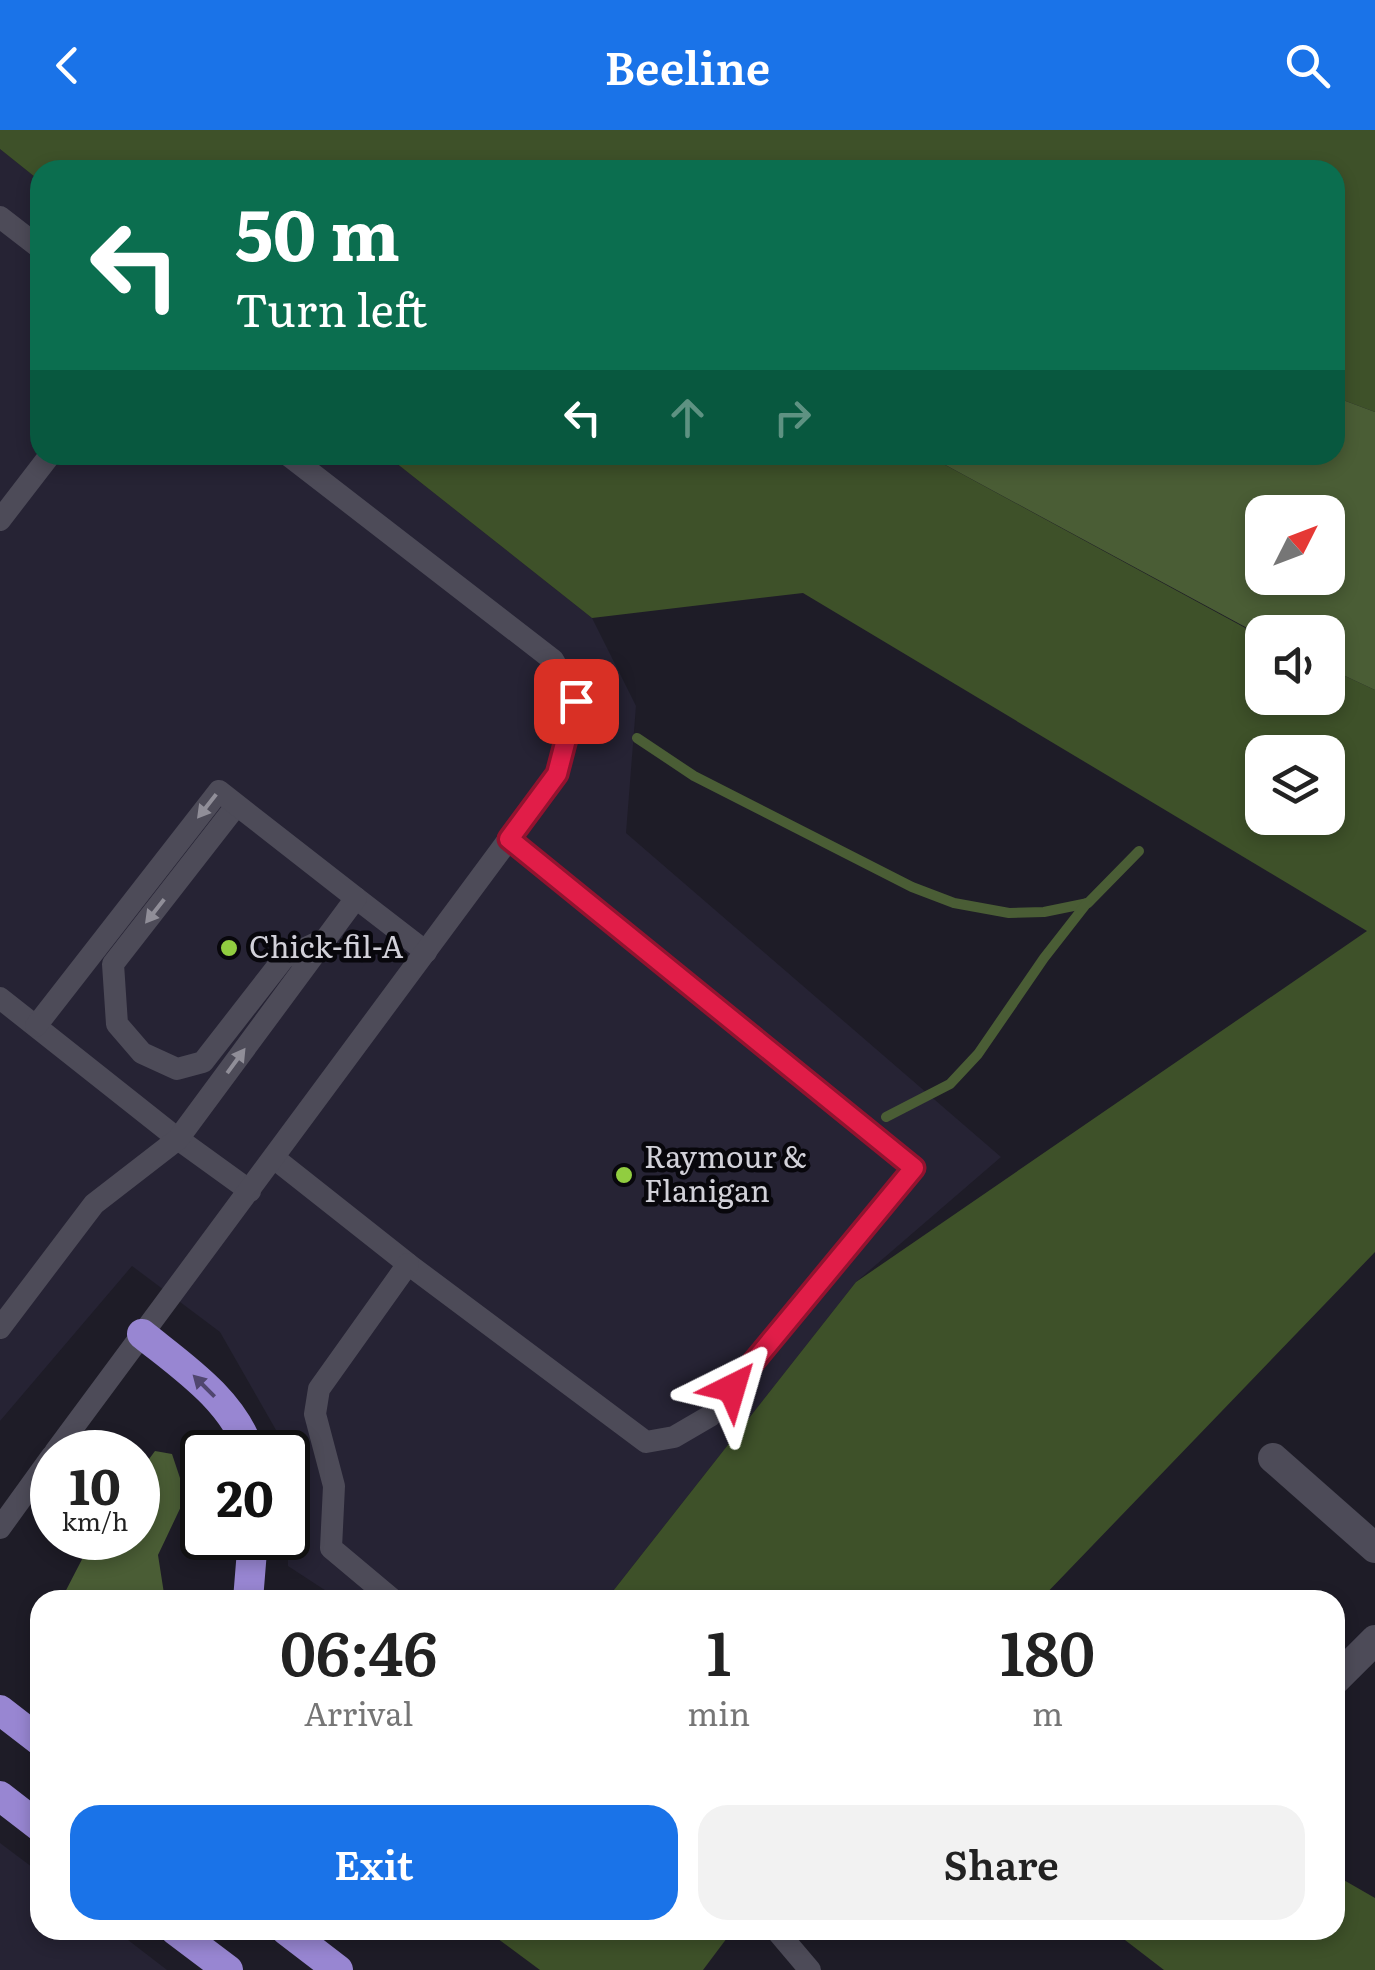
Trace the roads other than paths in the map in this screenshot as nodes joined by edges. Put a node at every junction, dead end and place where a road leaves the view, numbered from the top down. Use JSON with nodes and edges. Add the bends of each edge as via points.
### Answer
{"nodes":[{"id":1,"x":0,"y":217,"type":"edge"},
{"id":2,"x":30,"y":240,"type":"edge"},
{"id":3,"x":42,"y":465,"type":"edge"},
{"id":4,"x":301,"y":465,"type":"edge"},
{"id":5,"x":0,"y":520,"type":"edge"},
{"id":6,"x":236,"y":806,"type":"junction"},
{"id":7,"x":509,"y":839,"type":"junction"},
{"id":8,"x":356,"y":898,"type":"junction"},
{"id":9,"x":326,"y":940,"type":"junction"},
{"id":10,"x":426,"y":952,"type":"junction"},
{"id":11,"x":0,"y":998,"type":"edge"},
{"id":12,"x":36,"y":1026,"type":"junction"},
{"id":13,"x":178,"y":1139,"type":"junction"},
{"id":14,"x":274,"y":1158,"type":"junction"},
{"id":15,"x":250,"y":1191,"type":"junction"},
{"id":16,"x":408,"y":1264,"type":"junction"},
{"id":17,"x":0,"y":1328,"type":"edge"},
{"id":18,"x":142,"y":1334,"type":"junction"},
{"id":19,"x":72,"y":1430,"type":"edge"},
{"id":20,"x":238,"y":1430,"type":"edge"},
{"id":21,"x":1273,"y":1458,"type":"dead end"},
{"id":22,"x":30,"y":1487,"type":"edge"},
{"id":23,"x":0,"y":1528,"type":"edge"},
{"id":24,"x":1375,"y":1548,"type":"edge"},
{"id":25,"x":252,"y":1560,"type":"edge"},
{"id":26,"x":249,"y":1590,"type":"edge"},
{"id":27,"x":381,"y":1590,"type":"edge"},
{"id":28,"x":1375,"y":1640,"type":"edge"},
{"id":29,"x":1345,"y":1670,"type":"edge"},
{"id":30,"x":0,"y":1710,"type":"edge"},
{"id":31,"x":30,"y":1733,"type":"edge"},
{"id":32,"x":0,"y":1796,"type":"edge"},
{"id":33,"x":30,"y":1819,"type":"edge"},
{"id":34,"x":188,"y":1940,"type":"edge"},
{"id":35,"x":299,"y":1940,"type":"edge"},
{"id":36,"x":329,"y":1940,"type":"edge"},
{"id":37,"x":784,"y":1940,"type":"edge"},
{"id":38,"x":228,"y":1970,"type":"edge"},
{"id":39,"x":338,"y":1970,"type":"edge"},
{"id":40,"x":351,"y":1970,"type":"edge"},
{"id":41,"x":810,"y":1970,"type":"edge"}],
"edges":[{"from":1,"to":2,"type":"lane"},
{"from":3,"to":5,"type":"lane"},
{"from":4,"to":7,"type":"lane","via":[[553,660],[576,701],[557,774]]},
{"from":6,"to":8,"type":"lane"},
{"from":6,"to":9,"type":"lane","one_way":true,"via":[[113,964],[117,1024],[142,1053],[178,1068],[204,1062],[284,958]]},
{"from":6,"to":12,"type":"lane","one_way":true,"via":[[218,791]]},
{"from":7,"to":10,"type":"lane"},
{"from":7,"to":16,"type":"lane","via":[[914,1168],[710,1416],[674,1437],[646,1442]]},
{"from":8,"to":9,"type":"lane"},
{"from":8,"to":10,"type":"lane"},
{"from":13,"to":9,"type":"lane","one_way":true},
{"from":10,"to":14,"type":"lane"},
{"from":11,"to":12,"type":"lane"},
{"from":12,"to":13,"type":"lane"},
{"from":13,"to":15,"type":"lane"},
{"from":13,"to":17,"type":"lane","via":[[94,1204]]},
{"from":14,"to":15,"type":"lane"},
{"from":14,"to":16,"type":"lane"},
{"from":15,"to":18,"type":"lane"},
{"from":16,"to":27,"type":"lane","via":[[319,1389],[314,1414],[334,1486],[331,1548]]},
{"from":18,"to":19,"type":"lane"},
{"from":20,"to":18,"type":"highway","one_way":true,"via":[[190,1373]]},
{"from":21,"to":24,"type":"street"},
{"from":22,"to":23,"type":"lane"},
{"from":25,"to":26,"type":"highway"},
{"from":28,"to":29,"type":"street"},
{"from":30,"to":31,"type":"highway"},
{"from":32,"to":33,"type":"highway"},
{"from":34,"to":38,"type":"highway"},
{"from":35,"to":39,"type":"highway"},
{"from":36,"to":40,"type":"highway"},
{"from":37,"to":41,"type":"lane"}]}
